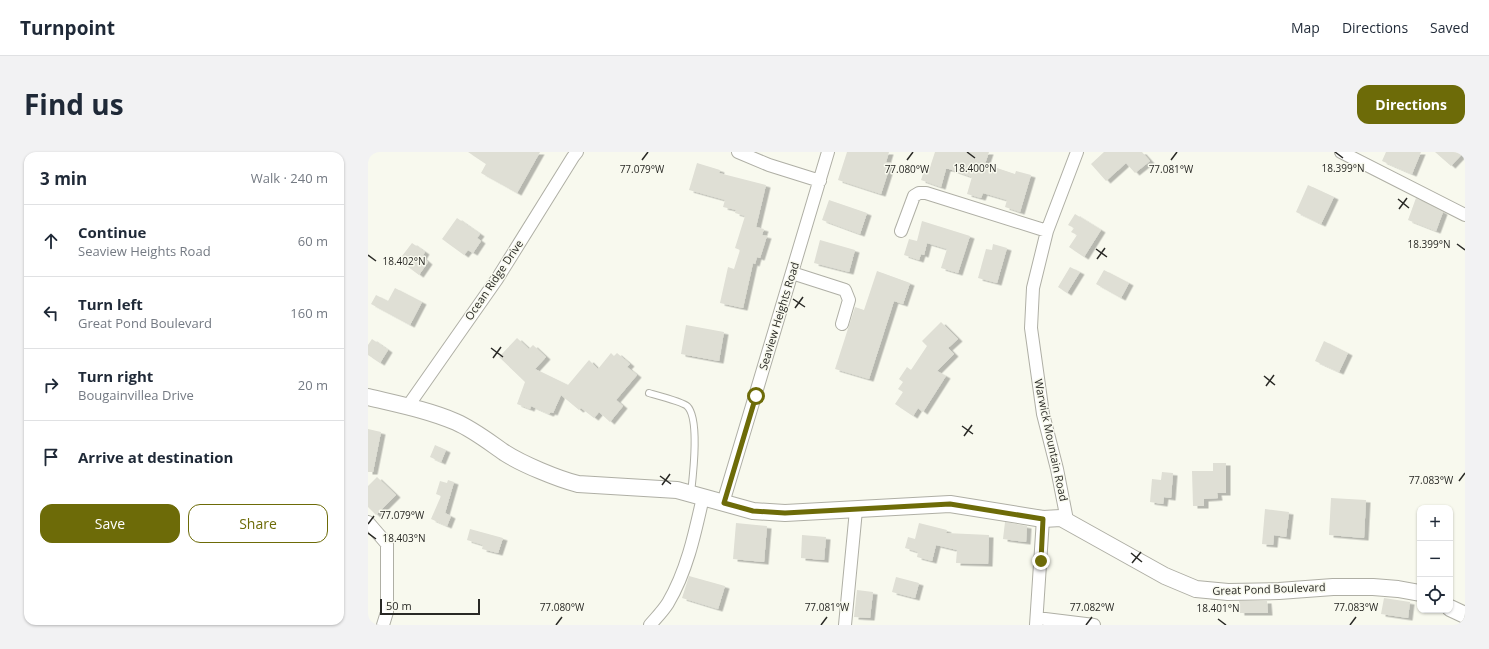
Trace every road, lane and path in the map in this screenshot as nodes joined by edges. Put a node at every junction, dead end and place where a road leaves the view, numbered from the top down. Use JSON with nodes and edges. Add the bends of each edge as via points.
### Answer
{"nodes":[{"id":1,"x":577,"y":152,"type":"edge"},
{"id":2,"x":738,"y":152,"type":"edge"},
{"id":3,"x":828,"y":152,"type":"edge"},
{"id":4,"x":1077,"y":152,"type":"edge"},
{"id":5,"x":1341,"y":152,"type":"edge"},
{"id":6,"x":820,"y":181,"type":"junction"},
{"id":7,"x":1465,"y":215,"type":"edge"},
{"id":8,"x":1047,"y":230,"type":"junction"},
{"id":9,"x":901,"y":231,"type":"dead end"},
{"id":10,"x":792,"y":273,"type":"junction"},
{"id":11,"x":842,"y":324,"type":"dead end"},
{"id":12,"x":649,"y":393,"type":"dead end"},
{"id":13,"x":368,"y":397,"type":"edge"},
{"id":14,"x":408,"y":406,"type":"junction"},
{"id":15,"x":697,"y":495,"type":"junction"},
{"id":16,"x":724,"y":503,"type":"junction"},
{"id":17,"x":856,"y":510,"type":"junction"},
{"id":18,"x":1043,"y":519,"type":"junction"},
{"id":19,"x":1067,"y":520,"type":"junction"},
{"id":20,"x":368,"y":522,"type":"edge"},
{"id":21,"x":1417,"y":592,"type":"edge"},
{"id":22,"x":1453,"y":609,"type":"edge"},
{"id":23,"x":1465,"y":615,"type":"edge"},
{"id":24,"x":1037,"y":621,"type":"edge"},
{"id":25,"x":383,"y":625,"type":"edge"},
{"id":26,"x":650,"y":625,"type":"edge"},
{"id":27,"x":845,"y":625,"type":"edge"},
{"id":28,"x":1094,"y":625,"type":"edge"}],
"edges":[{"from":1,"to":14,"type":"street","name":"Ocean Ridge Drive","via":[[497,278]]},
{"from":2,"to":6,"type":"street"},
{"from":3,"to":6,"type":"street","name":"Seaview Heights Road"},
{"from":4,"to":8,"type":"street","name":"Warwick Mountain Road"},
{"from":5,"to":7,"type":"street"},
{"from":6,"to":10,"type":"street","name":"Seaview Heights Road"},
{"from":8,"to":9,"type":"street","via":[[926,193],[918,193],[914,196]]},
{"from":8,"to":19,"type":"street","name":"Warwick Mountain Road","via":[[1034,288],[1031,328],[1043,414]]},
{"from":10,"to":11,"type":"street","via":[[845,290],[850,300]]},
{"from":10,"to":16,"type":"street","name":"Seaview Heights Road"},
{"from":12,"to":15,"type":"lane","via":[[686,405],[693,416]]},
{"from":13,"to":14,"type":"street","name":"Great Pond Boulevard"},
{"from":14,"to":15,"type":"street","name":"Great Pond Boulevard","via":[[456,422],[512,457],[571,482],[677,490]]},
{"from":15,"to":16,"type":"street","name":"Great Pond Boulevard"},
{"from":15,"to":26,"type":"street","via":[[694,536],[682,574],[668,604]]},
{"from":16,"to":17,"type":"street","name":"Great Pond Boulevard","via":[[753,511],[785,513]]},
{"from":17,"to":18,"type":"street","name":"Great Pond Boulevard","via":[[950,504]]},
{"from":17,"to":27,"type":"street"},
{"from":18,"to":19,"type":"street","name":"Great Pond Boulevard"},
{"from":18,"to":24,"type":"street"},
{"from":19,"to":21,"type":"street","name":"Great Pond Boulevard","via":[[1165,576],[1196,589],[1228,592],[1373,586]]},
{"from":20,"to":25,"type":"street","via":[[387,544],[386,612]]},
{"from":22,"to":23,"type":"street"},
{"from":24,"to":28,"type":"street"}]}
